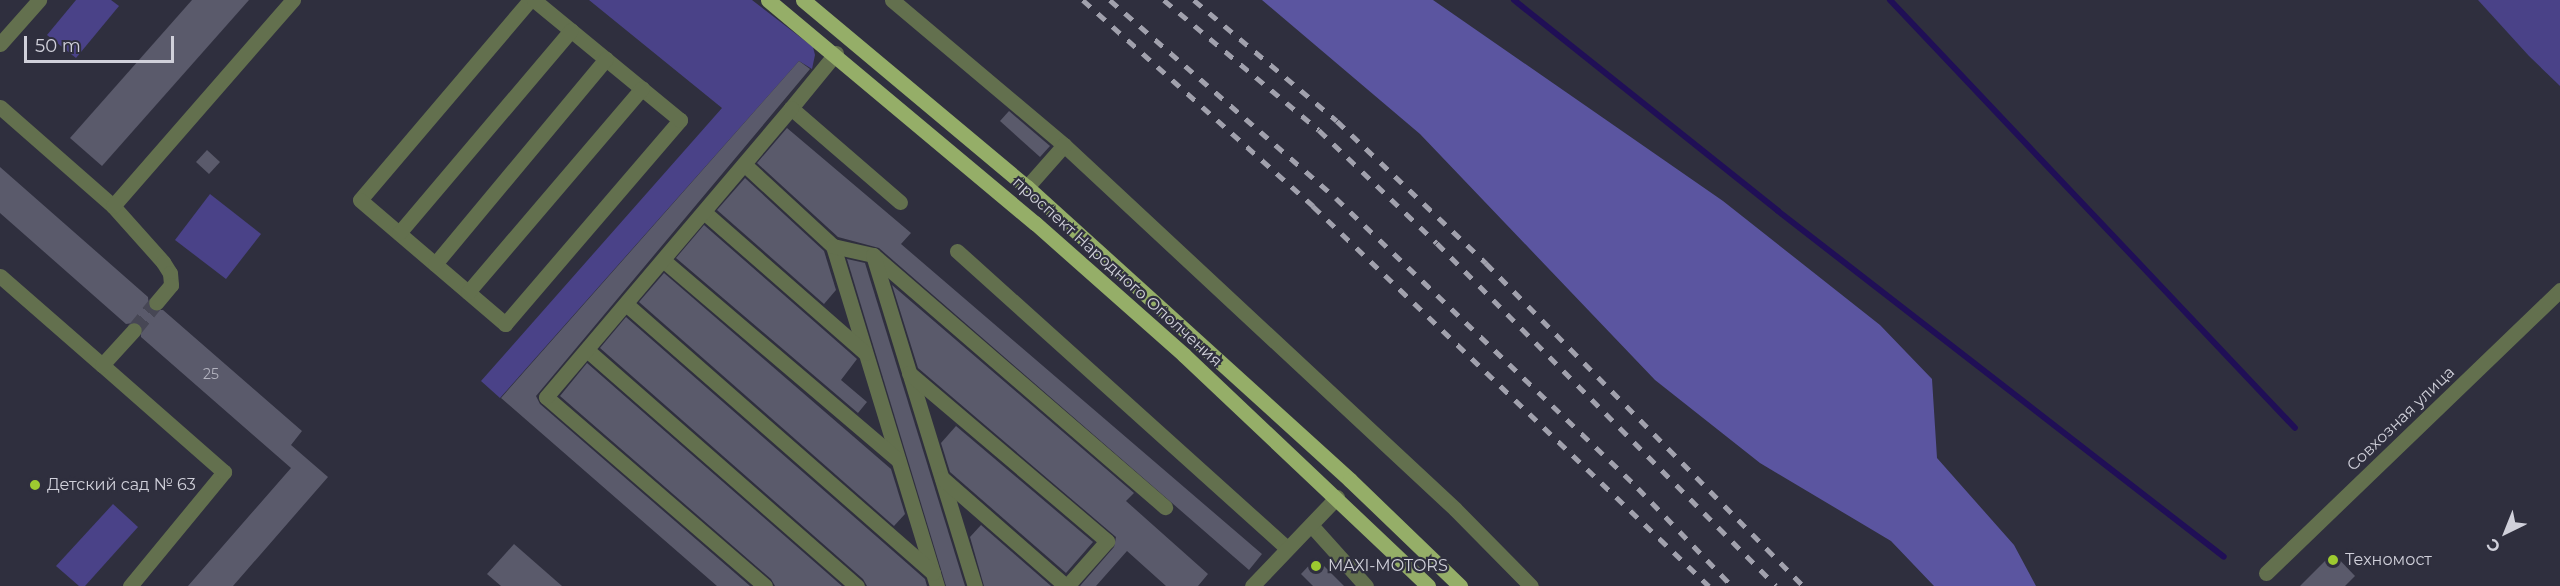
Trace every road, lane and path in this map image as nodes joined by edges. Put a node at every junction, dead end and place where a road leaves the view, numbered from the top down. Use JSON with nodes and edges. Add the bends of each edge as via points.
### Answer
{"nodes":[{"id":1,"x":39,"y":0,"type":"edge"},
{"id":2,"x":293,"y":0,"type":"edge"},
{"id":3,"x":532,"y":0,"type":"edge"},
{"id":4,"x":768,"y":0,"type":"edge"},
{"id":5,"x":803,"y":0,"type":"edge"},
{"id":6,"x":892,"y":0,"type":"edge"},
{"id":7,"x":571,"y":30,"type":"junction"},
{"id":8,"x":0,"y":44,"type":"edge"},
{"id":9,"x":836,"y":53,"type":"junction"},
{"id":10,"x":606,"y":59,"type":"junction"},
{"id":11,"x":642,"y":88,"type":"junction"},
{"id":12,"x":0,"y":106,"type":"edge"},
{"id":13,"x":791,"y":108,"type":"junction"},
{"id":14,"x":1064,"y":145,"type":"junction"},
{"id":15,"x":744,"y":164,"type":"junction"},
{"id":16,"x":1027,"y":187,"type":"junction"},
{"id":17,"x":900,"y":202,"type":"dead end"},
{"id":18,"x":113,"y":206,"type":"junction"},
{"id":19,"x":704,"y":212,"type":"junction"},
{"id":20,"x":399,"y":233,"type":"junction"},
{"id":21,"x":833,"y":246,"type":"junction"},
{"id":22,"x":957,"y":251,"type":"dead end"},
{"id":23,"x":873,"y":255,"type":"junction"},
{"id":24,"x":663,"y":260,"type":"junction"},
{"id":25,"x":435,"y":264,"type":"junction"},
{"id":26,"x":0,"y":276,"type":"edge"},
{"id":27,"x":2560,"y":290,"type":"edge"},
{"id":28,"x":468,"y":292,"type":"junction"},
{"id":29,"x":156,"y":303,"type":"tunnel mouth"},
{"id":30,"x":626,"y":304,"type":"junction"},
{"id":31,"x":134,"y":330,"type":"tunnel mouth"},
{"id":32,"x":587,"y":350,"type":"junction"},
{"id":33,"x":865,"y":353,"type":"junction"},
{"id":34,"x":102,"y":364,"type":"junction"},
{"id":35,"x":909,"y":373,"type":"junction"},
{"id":36,"x":898,"y":460,"type":"junction"},
{"id":37,"x":942,"y":478,"type":"junction"},
{"id":38,"x":1337,"y":497,"type":"junction"},
{"id":39,"x":1165,"y":507,"type":"dead end"},
{"id":40,"x":1311,"y":525,"type":"junction"},
{"id":41,"x":1287,"y":548,"type":"junction"},
{"id":42,"x":2266,"y":573,"type":"dead end"},
{"id":43,"x":935,"y":580,"type":"edge"},
{"id":44,"x":976,"y":585,"type":"edge"},
{"id":45,"x":130,"y":586,"type":"edge"},
{"id":46,"x":765,"y":586,"type":"edge"},
{"id":47,"x":857,"y":586,"type":"edge"},
{"id":48,"x":1067,"y":586,"type":"edge"},
{"id":49,"x":1252,"y":586,"type":"edge"},
{"id":50,"x":1366,"y":586,"type":"edge"},
{"id":51,"x":1428,"y":586,"type":"edge"},
{"id":52,"x":1460,"y":586,"type":"edge"},
{"id":53,"x":1531,"y":586,"type":"edge"}],
"edges":[{"from":1,"to":8,"type":"street"},
{"from":2,"to":18,"type":"street"},
{"from":3,"to":7,"type":"street"},
{"from":3,"to":20,"type":"street","via":[[360,200]]},
{"from":4,"to":9,"type":"main road","name":"проспект Народного Ополчения"},
{"from":5,"to":16,"type":"main road","name":"проспект Народного Ополчения"},
{"from":6,"to":14,"type":"street"},
{"from":7,"to":10,"type":"street"},
{"from":7,"to":20,"type":"street"},
{"from":9,"to":13,"type":"street"},
{"from":9,"to":38,"type":"main road","name":"проспект Народного Ополчения","via":[[1044,231]]},
{"from":10,"to":11,"type":"street"},
{"from":10,"to":25,"type":"street"},
{"from":11,"to":28,"type":"street"},
{"from":11,"to":28,"type":"street","via":[[680,120],[505,324]]},
{"from":12,"to":18,"type":"street"},
{"from":13,"to":15,"type":"street"},
{"from":13,"to":17,"type":"street"},
{"from":14,"to":16,"type":"street"},
{"from":14,"to":53,"type":"street","via":[[1455,509]]},
{"from":15,"to":19,"type":"street"},
{"from":15,"to":21,"type":"street"},
{"from":16,"to":52,"type":"main road","name":"проспект Народного Ополчения","via":[[1350,480]]},
{"from":18,"to":29,"type":"street","via":[[170,273],[171,285]]},
{"from":19,"to":24,"type":"street"},
{"from":19,"to":33,"type":"street"},
{"from":20,"to":25,"type":"street"},
{"from":21,"to":23,"type":"street"},
{"from":21,"to":33,"type":"street"},
{"from":22,"to":41,"type":"street"},
{"from":23,"to":35,"type":"street"},
{"from":23,"to":39,"type":"street"},
{"from":24,"to":30,"type":"street"},
{"from":24,"to":36,"type":"street"},
{"from":25,"to":28,"type":"street"},
{"from":26,"to":34,"type":"street"},
{"from":27,"to":42,"type":"street","name":"Совхозная улица"},
{"from":30,"to":32,"type":"street"},
{"from":30,"to":43,"type":"street"},
{"from":31,"to":34,"type":"street"},
{"from":32,"to":46,"type":"street","via":[[546,398]]},
{"from":32,"to":47,"type":"street"},
{"from":33,"to":36,"type":"street"},
{"from":34,"to":45,"type":"street","via":[[224,472]]},
{"from":35,"to":37,"type":"street"},
{"from":35,"to":48,"type":"street","via":[[1107,541]]},
{"from":36,"to":43,"type":"street"},
{"from":37,"to":44,"type":"street"},
{"from":37,"to":48,"type":"street"},
{"from":38,"to":40,"type":"street"},
{"from":38,"to":51,"type":"main road","name":"проспект Народного Ополчения"},
{"from":40,"to":41,"type":"street"},
{"from":40,"to":50,"type":"street"},
{"from":41,"to":49,"type":"street"}]}
